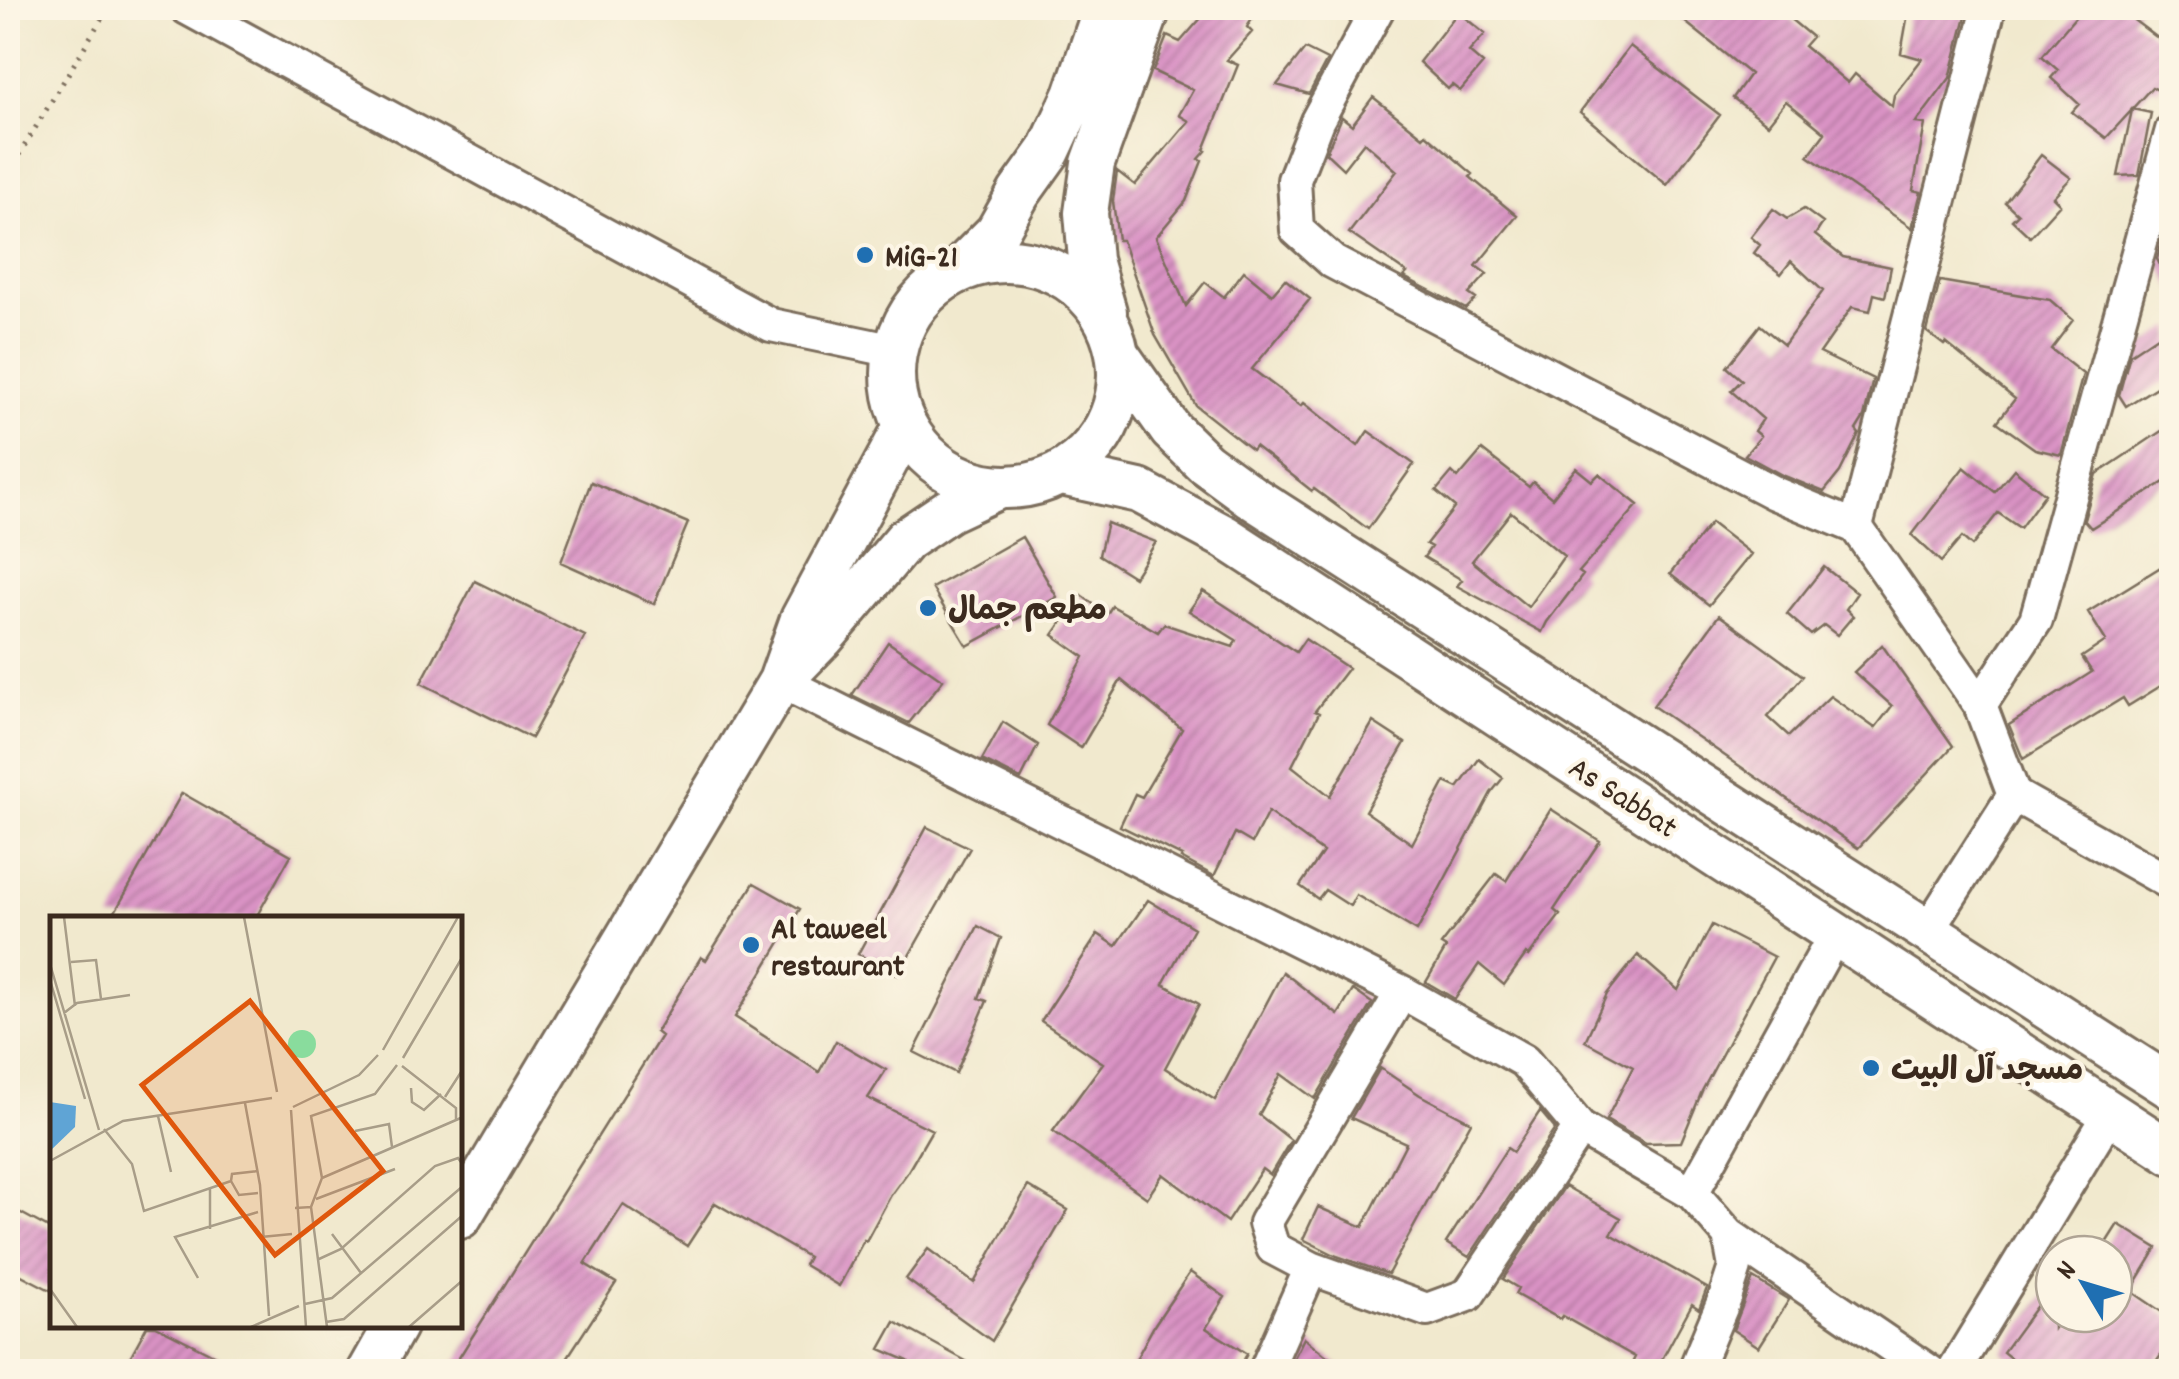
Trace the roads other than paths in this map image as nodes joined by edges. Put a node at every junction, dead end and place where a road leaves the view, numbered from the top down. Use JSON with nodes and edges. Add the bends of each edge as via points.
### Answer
{"nodes":[{"id":1,"x":187,"y":8,"type":"edge"},
{"id":2,"x":1105,"y":8,"type":"edge"},
{"id":3,"x":1149,"y":8,"type":"edge"},
{"id":4,"x":1378,"y":8,"type":"edge"},
{"id":5,"x":1989,"y":8,"type":"edge"},
{"id":6,"x":2172,"y":130,"type":"edge"},
{"id":7,"x":956,"y":272,"type":"junction"},
{"id":8,"x":1113,"y":338,"type":"junction"},
{"id":9,"x":894,"y":351,"type":"junction"},
{"id":10,"x":905,"y":427,"type":"junction"},
{"id":11,"x":1062,"y":474,"type":"junction"},
{"id":12,"x":997,"y":488,"type":"junction"},
{"id":13,"x":1856,"y":527,"type":"junction"},
{"id":14,"x":780,"y":681,"type":"junction"},
{"id":15,"x":1980,"y":705,"type":"junction"},
{"id":16,"x":2014,"y":795,"type":"junction"},
{"id":17,"x":2172,"y":884,"type":"edge"},
{"id":18,"x":1928,"y":930,"type":"junction"},
{"id":19,"x":1836,"y":933,"type":"junction"},
{"id":20,"x":1402,"y":992,"type":"junction"},
{"id":21,"x":2172,"y":1088,"type":"edge"},
{"id":22,"x":2110,"y":1114,"type":"junction"},
{"id":23,"x":1580,"y":1128,"type":"junction"},
{"id":24,"x":2172,"y":1152,"type":"edge"},
{"id":25,"x":1692,"y":1192,"type":"junction"},
{"id":26,"x":462,"y":1214,"type":"edge"},
{"id":27,"x":1729,"y":1235,"type":"junction"},
{"id":28,"x":1311,"y":1268,"type":"junction"},
{"id":29,"x":394,"y":1329,"type":"edge"},
{"id":30,"x":369,"y":1372,"type":"edge"},
{"id":31,"x":1265,"y":1372,"type":"edge"},
{"id":32,"x":1694,"y":1372,"type":"edge"},
{"id":33,"x":1930,"y":1372,"type":"edge"},
{"id":34,"x":1953,"y":1372,"type":"edge"}],
"edges":[{"from":1,"to":9,"type":"street","via":[[770,325]]},
{"from":2,"to":7,"type":"main road","via":[[1049,151],[997,232]]},
{"from":3,"to":8,"type":"main road","via":[[1093,163],[1086,213],[1090,260]]},
{"from":4,"to":13,"type":"street","via":[[1317,121],[1294,180],[1297,230],[1333,262],[1774,493]]},
{"from":5,"to":13,"type":"street"},
{"from":6,"to":15,"type":"street","via":[[2036,620]]},
{"from":7,"to":8,"type":"main road","via":[[990,262],[1026,262],[1059,273],[1087,294]]},
{"from":7,"to":9,"type":"main road","via":[[928,292]]},
{"from":8,"to":11,"type":"main road","via":[[1119,390],[1109,423]]},
{"from":8,"to":18,"type":"main road","name":"As Sabbat","via":[[1170,430],[1250,496]]},
{"from":9,"to":10,"type":"main road","via":[[893,390]]},
{"from":10,"to":12,"type":"main road","via":[[928,458],[960,479]]},
{"from":10,"to":14,"type":"main road","via":[[802,619]]},
{"from":11,"to":12,"type":"main road","via":[[1031,486]]},
{"from":11,"to":19,"type":"main road","name":"As Sabbat","via":[[1139,491],[1225,537]]},
{"from":12,"to":14,"type":"main road","via":[[905,540]]},
{"from":13,"to":15,"type":"street"},
{"from":14,"to":20,"type":"street"},
{"from":14,"to":26,"type":"main road"},
{"from":15,"to":16,"type":"street"},
{"from":16,"to":17,"type":"street"},
{"from":16,"to":18,"type":"street"},
{"from":18,"to":21,"type":"main road","name":"As Sabbat"},
{"from":19,"to":22,"type":"main road","name":"As Sabbat"},
{"from":19,"to":25,"type":"street"},
{"from":20,"to":23,"type":"street","via":[[1524,1062]]},
{"from":20,"to":28,"type":"street","via":[[1265,1224],[1273,1248]]},
{"from":22,"to":24,"type":"main road","name":"As Sabbat"},
{"from":22,"to":34,"type":"street"},
{"from":23,"to":25,"type":"street"},
{"from":23,"to":28,"type":"street","via":[[1468,1294],[1428,1310]]},
{"from":25,"to":27,"type":"street"},
{"from":27,"to":32,"type":"street","via":[[1735,1266]]},
{"from":27,"to":33,"type":"street"},
{"from":28,"to":31,"type":"street"},
{"from":29,"to":30,"type":"main road"}]}
